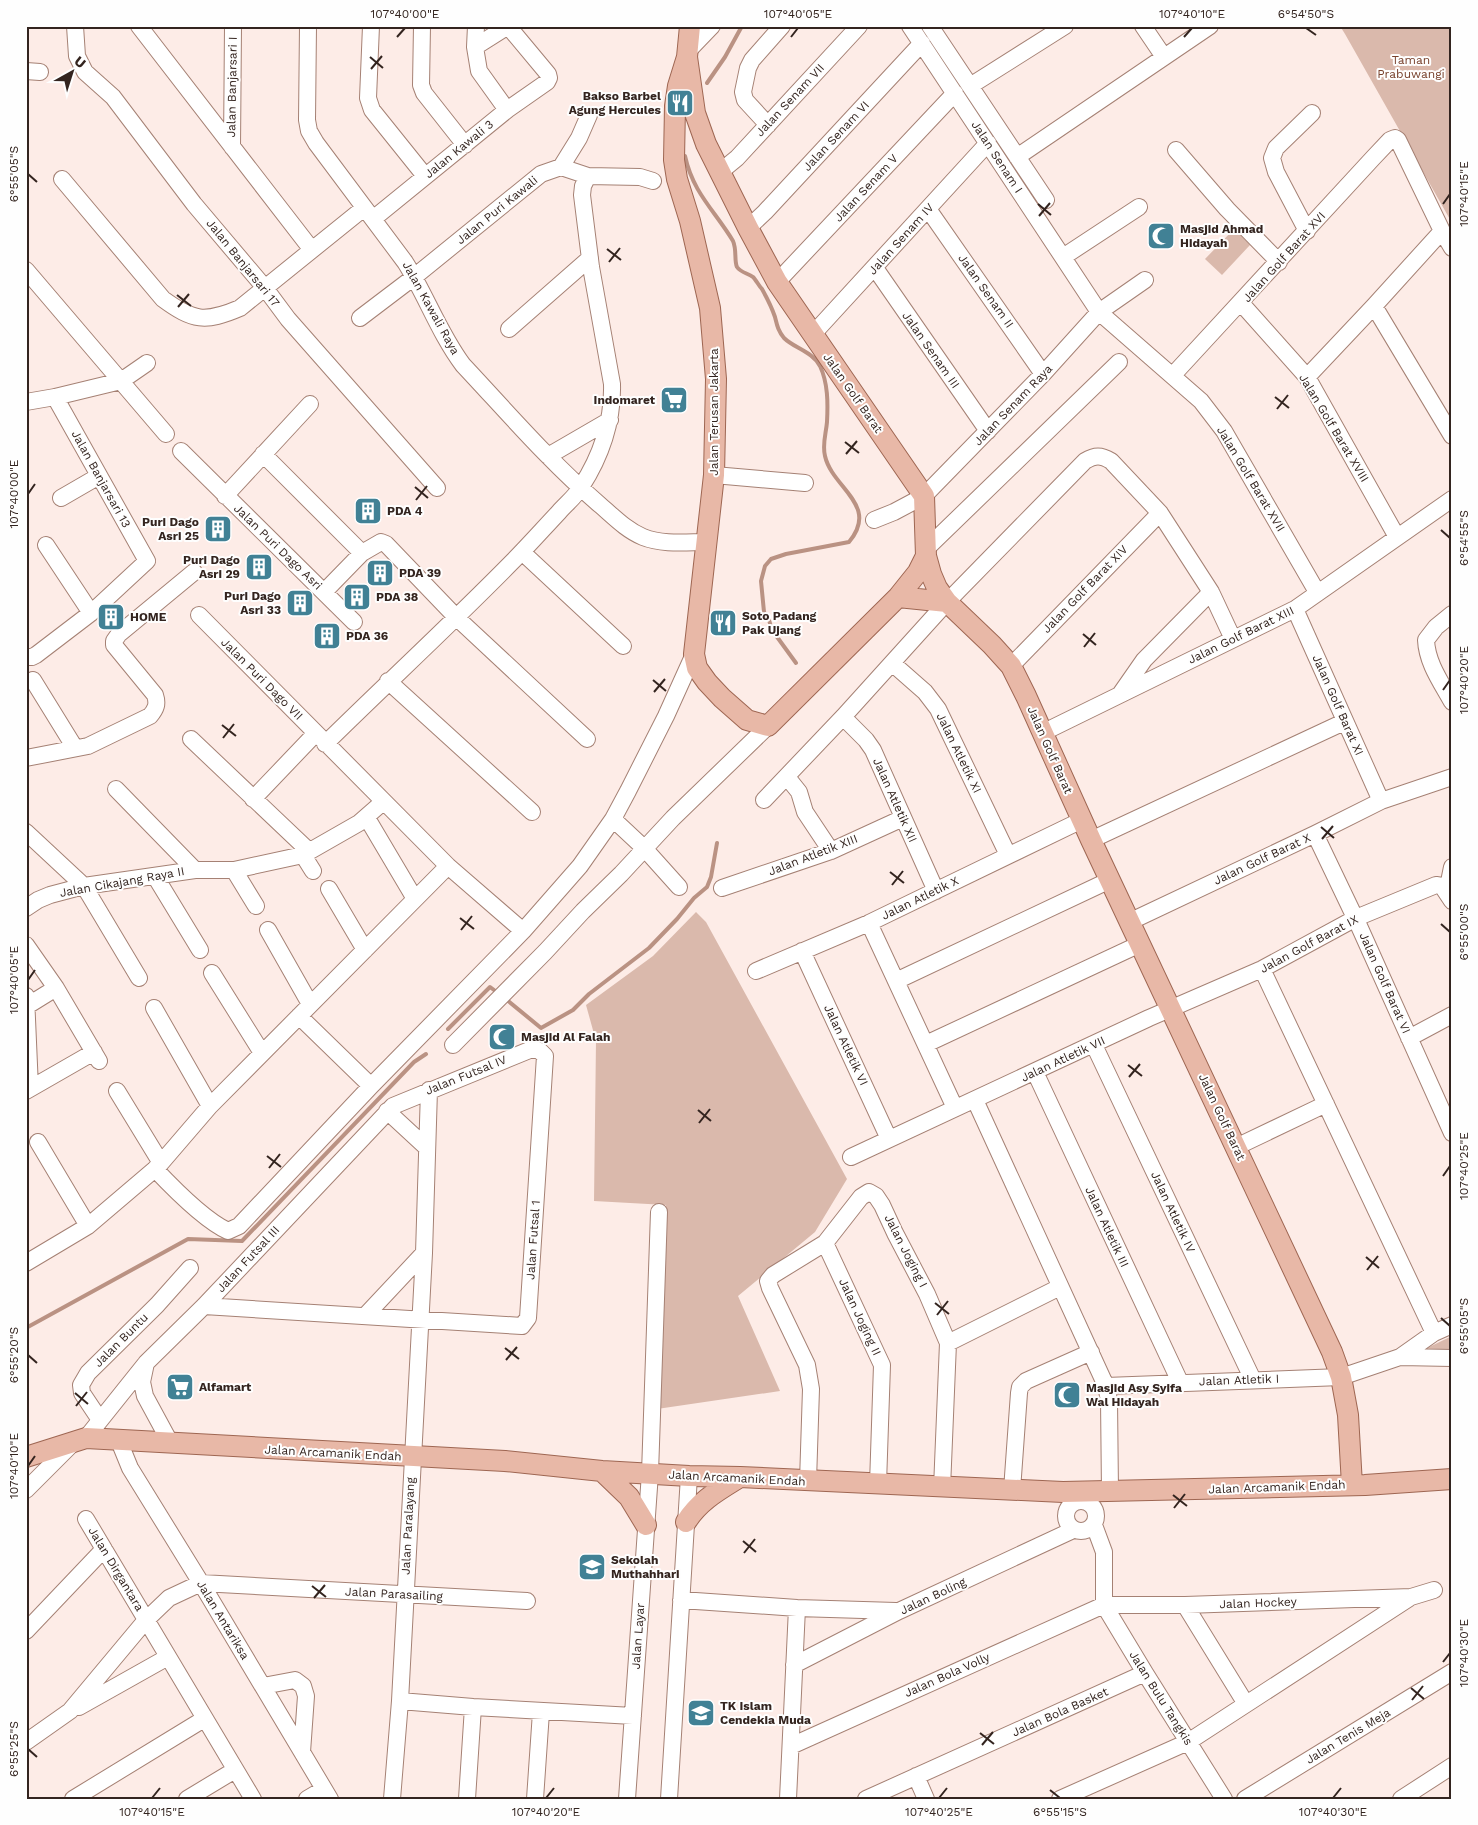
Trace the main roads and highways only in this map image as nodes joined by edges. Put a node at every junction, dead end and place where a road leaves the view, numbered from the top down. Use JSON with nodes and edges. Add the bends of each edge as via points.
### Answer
{"nodes":[{"id":1,"x":690,"y":26,"type":"edge"},
{"id":2,"x":687,"y":55,"type":"junction"},
{"id":3,"x":702,"y":134,"type":"junction"},
{"id":4,"x":674,"y":138,"type":"junction"},
{"id":5,"x":927,"y":552,"type":"junction"},
{"id":6,"x":898,"y":597,"type":"junction"},
{"id":7,"x":947,"y":602,"type":"junction"},
{"id":8,"x":26,"y":1457,"type":"edge"},
{"id":9,"x":602,"y":1471,"type":"junction"},
{"id":10,"x":740,"y":1477,"type":"junction"},
{"id":11,"x":1452,"y":1480,"type":"edge"},
{"id":12,"x":1352,"y":1485,"type":"junction"},
{"id":13,"x":686,"y":1522,"type":"road end"},
{"id":14,"x":646,"y":1525,"type":"road end"}],
"edges":[{"from":1,"to":2,"type":"main road","name":"Jalan Terusan Jakarta"},
{"from":2,"to":3,"type":"main road","name":"Jalan Golf Barat","via":[[695,113]]},
{"from":2,"to":4,"type":"main road","name":"Jalan Terusan Jakarta","via":[[676,99]]},
{"from":3,"to":4,"type":"main road","via":[[689,132]]},
{"from":3,"to":5,"type":"main road","name":"Jalan Golf Barat","via":[[777,282],[924,496]]},
{"from":4,"to":6,"type":"main road","name":"Jalan Terusan Jakarta","via":[[677,179],[710,308],[716,379],[714,475],[694,654],[697,668],[722,698],[747,720],[768,726]]},
{"from":5,"to":6,"type":"main road","via":[[918,572]]},
{"from":5,"to":7,"type":"main road","name":"Jalan Golf Barat","via":[[931,574]]},
{"from":6,"to":7,"type":"main road"},
{"from":7,"to":12,"type":"main road","name":"Jalan Golf Barat","via":[[1011,666],[1332,1352],[1341,1377],[1348,1415]]},
{"from":8,"to":9,"type":"main road","name":"Jalan Arcamanik Endah","via":[[81,1439],[505,1461]]},
{"from":9,"to":10,"type":"main road","name":"Jalan Arcamanik Endah"},
{"from":9,"to":14,"type":"main road","via":[[629,1497]]},
{"from":10,"to":12,"type":"main road","name":"Jalan Arcamanik Endah","via":[[1012,1490],[1066,1500],[1104,1492]]},
{"from":10,"to":13,"type":"main road","via":[[703,1501]]},
{"from":11,"to":12,"type":"main road","name":"Jalan Arcamanik Endah"}]}
